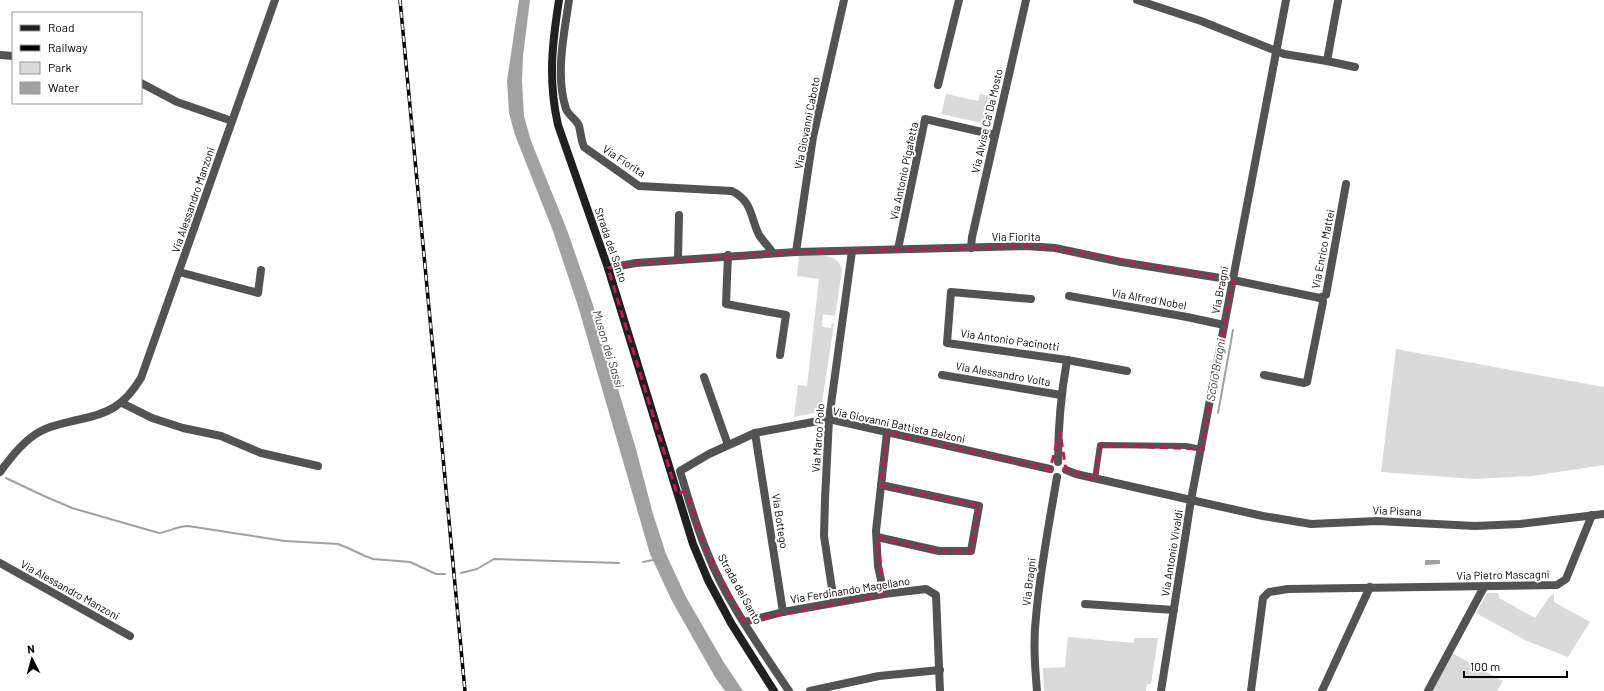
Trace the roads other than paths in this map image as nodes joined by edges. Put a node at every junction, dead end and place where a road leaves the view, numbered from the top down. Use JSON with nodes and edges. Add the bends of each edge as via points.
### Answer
{"nodes":[{"id":1,"x":275,"y":0,"type":"edge"},
{"id":2,"x":559,"y":0,"type":"edge"},
{"id":3,"x":569,"y":0,"type":"edge"},
{"id":4,"x":844,"y":0,"type":"edge"},
{"id":5,"x":959,"y":0,"type":"edge"},
{"id":6,"x":1026,"y":0,"type":"edge"},
{"id":7,"x":1137,"y":0,"type":"edge"},
{"id":8,"x":1286,"y":0,"type":"edge"},
{"id":9,"x":1338,"y":1,"type":"dead end"},
{"id":10,"x":1277,"y":51,"type":"junction"},
{"id":11,"x":0,"y":55,"type":"edge"},
{"id":12,"x":12,"y":56,"type":"edge"},
{"id":13,"x":1327,"y":61,"type":"junction"},
{"id":14,"x":1355,"y":67,"type":"dead end"},
{"id":15,"x":142,"y":84,"type":"edge"},
{"id":16,"x":938,"y":85,"type":"dead end"},
{"id":17,"x":232,"y":121,"type":"junction"},
{"id":18,"x":995,"y":135,"type":"junction"},
{"id":19,"x":1346,"y":184,"type":"dead end"},
{"id":20,"x":679,"y":215,"type":"dead end"},
{"id":21,"x":971,"y":248,"type":"junction"},
{"id":22,"x":898,"y":249,"type":"junction"},
{"id":23,"x":852,"y":251,"type":"junction"},
{"id":24,"x":796,"y":252,"type":"junction"},
{"id":25,"x":773,"y":253,"type":"junction"},
{"id":26,"x":728,"y":255,"type":"junction"},
{"id":27,"x":678,"y":259,"type":"junction"},
{"id":28,"x":608,"y":268,"type":"junction"},
{"id":29,"x":262,"y":270,"type":"dead end"},
{"id":30,"x":179,"y":272,"type":"junction"},
{"id":31,"x":1233,"y":280,"type":"junction"},
{"id":32,"x":1070,"y":296,"type":"dead end"},
{"id":33,"x":1322,"y":297,"type":"junction"},
{"id":34,"x":1031,"y":300,"type":"dead end"},
{"id":35,"x":1224,"y":325,"type":"junction"},
{"id":36,"x":780,"y":355,"type":"dead end"},
{"id":37,"x":1067,"y":360,"type":"junction"},
{"id":38,"x":1127,"y":371,"type":"dead end"},
{"id":39,"x":942,"y":375,"type":"dead end"},
{"id":40,"x":1264,"y":375,"type":"dead end"},
{"id":41,"x":704,"y":377,"type":"dead end"},
{"id":42,"x":1061,"y":395,"type":"junction"},
{"id":43,"x":122,"y":402,"type":"junction"},
{"id":44,"x":829,"y":419,"type":"junction"},
{"id":45,"x":887,"y":432,"type":"junction"},
{"id":46,"x":755,"y":433,"type":"junction"},
{"id":47,"x":728,"y":445,"type":"junction"},
{"id":48,"x":1202,"y":449,"type":"junction"},
{"id":49,"x":1058,"y":462,"type":"junction"},
{"id":50,"x":318,"y":466,"type":"dead end"},
{"id":51,"x":1,"y":467,"type":"edge"},
{"id":52,"x":1050,"y":469,"type":"junction"},
{"id":53,"x":1066,"y":470,"type":"junction"},
{"id":54,"x":680,"y":471,"type":"joint"},
{"id":55,"x":1057,"y":477,"type":"junction"},
{"id":56,"x":1095,"y":479,"type":"junction"},
{"id":57,"x":881,"y":485,"type":"junction"},
{"id":58,"x":686,"y":491,"type":"junction"},
{"id":59,"x":677,"y":494,"type":"junction"},
{"id":60,"x":1191,"y":500,"type":"junction"},
{"id":61,"x":1604,"y":514,"type":"edge"},
{"id":62,"x":1592,"y":515,"type":"junction"},
{"id":63,"x":876,"y":537,"type":"junction"},
{"id":64,"x":0,"y":563,"type":"edge"},
{"id":65,"x":1370,"y":587,"type":"junction"},
{"id":66,"x":1484,"y":587,"type":"junction"},
{"id":67,"x":884,"y":594,"type":"junction"},
{"id":68,"x":834,"y":602,"type":"junction"},
{"id":69,"x":1085,"y":604,"type":"dead end"},
{"id":70,"x":1174,"y":610,"type":"junction"},
{"id":71,"x":783,"y":612,"type":"junction"},
{"id":72,"x":744,"y":622,"type":"junction"},
{"id":73,"x":130,"y":636,"type":"dead end"},
{"id":74,"x":766,"y":656,"type":"junction"},
{"id":75,"x":756,"y":662,"type":"junction"},
{"id":76,"x":940,"y":670,"type":"junction"},
{"id":77,"x":774,"y":691,"type":"edge"},
{"id":78,"x":789,"y":691,"type":"edge"},
{"id":79,"x":810,"y":691,"type":"edge"},
{"id":80,"x":940,"y":691,"type":"edge"},
{"id":81,"x":1036,"y":691,"type":"edge"},
{"id":82,"x":1161,"y":691,"type":"edge"},
{"id":83,"x":1251,"y":691,"type":"edge"},
{"id":84,"x":1322,"y":691,"type":"edge"},
{"id":85,"x":1428,"y":691,"type":"edge"}],
"edges":[{"from":1,"to":17,"type":"street","name":"Via Alessandro Manzoni"},
{"from":2,"to":28,"type":"main road","name":"Strada del Santo","via":[[551,58],[553,101],[558,125]]},
{"from":3,"to":25,"type":"street","name":"Via Fiorita","via":[[561,61],[563,92],[567,111],[579,125],[584,147],[639,186],[732,191],[741,196],[760,236]]},
{"from":4,"to":24,"type":"street","name":"Via Giovanni Caboto","via":[[813,137]]},
{"from":5,"to":16,"type":"street"},
{"from":6,"to":18,"type":"street","name":"Via Alvise Ca' Da Mosto"},
{"from":7,"to":10,"type":"street"},
{"from":8,"to":10,"type":"street","name":"Via Bragni"},
{"from":9,"to":13,"type":"street"},
{"from":10,"to":13,"type":"street"},
{"from":10,"to":31,"type":"street","name":"Via Bragni"},
{"from":11,"to":12,"type":"street"},
{"from":13,"to":14,"type":"street"},
{"from":15,"to":17,"type":"street","via":[[177,102]]},
{"from":17,"to":30,"type":"street","name":"Via Alessandro Manzoni"},
{"from":18,"to":21,"type":"street","name":"Via Alvise Ca' Da Mosto"},
{"from":18,"to":22,"type":"street","name":"Via Antonio Pigafetta","via":[[925,119]]},
{"from":19,"to":33,"type":"street","name":"Via Enrico Mattei","via":[[1326,295]]},
{"from":20,"to":27,"type":"street"},
{"from":21,"to":22,"type":"street","name":"Via Fiorita"},
{"from":21,"to":31,"type":"street","name":"Via Fiorita","via":[[1055,248],[1121,262]]},
{"from":22,"to":23,"type":"street","name":"Via Fiorita"},
{"from":23,"to":24,"type":"street","name":"Via Fiorita"},
{"from":23,"to":44,"type":"street","name":"Via Marco Polo"},
{"from":24,"to":25,"type":"street","name":"Via Fiorita"},
{"from":25,"to":26,"type":"street","name":"Via Fiorita"},
{"from":26,"to":27,"type":"street","name":"Via Fiorita"},
{"from":26,"to":36,"type":"street","via":[[726,304],[786,315]]},
{"from":27,"to":28,"type":"street","name":"Via Fiorita"},
{"from":28,"to":59,"type":"main road","name":"Strada del Santo"},
{"from":29,"to":30,"type":"street","via":[[258,293]]},
{"from":30,"to":43,"type":"street","name":"Via Alessandro Manzoni","via":[[144,372],[136,387]]},
{"from":31,"to":33,"type":"street","name":"Via Enrico Mattei"},
{"from":31,"to":35,"type":"street","name":"Via Bragni"},
{"from":32,"to":35,"type":"street","name":"Via Alfred Nobel"},
{"from":33,"to":40,"type":"street","via":[[1307,382]]},
{"from":34,"to":37,"type":"street","name":"Via Antonio Pacinotti","via":[[951,292],[947,342]]},
{"from":35,"to":48,"type":"street","name":"Via Bragni"},
{"from":37,"to":38,"type":"street","name":"Via Antonio Pacinotti"},
{"from":37,"to":42,"type":"street","name":"Via Alessandro Volta"},
{"from":39,"to":42,"type":"street","name":"Via Alessandro Volta"},
{"from":41,"to":47,"type":"street"},
{"from":42,"to":49,"type":"street","name":"Via Alessandro Volta"},
{"from":43,"to":50,"type":"street","via":[[152,418],[221,436],[261,453]]},
{"from":43,"to":51,"type":"street","name":"Via Alessandro Manzoni","via":[[97,416],[41,431],[21,446]]},
{"from":44,"to":45,"type":"street","name":"Via Giovanni Battista Belzoni"},
{"from":44,"to":46,"type":"street","name":"Via Giovanni Battista Belzoni"},
{"from":44,"to":68,"type":"street","name":"Via Marco Polo","via":[[824,536]]},
{"from":45,"to":52,"type":"street","name":"Via Giovanni Battista Belzoni"},
{"from":45,"to":57,"type":"street"},
{"from":46,"to":47,"type":"street","name":"Via Giovanni Battista Belzoni"},
{"from":46,"to":71,"type":"street","name":"Via Bottego"},
{"from":47,"to":54,"type":"street","name":"Via Giovanni Battista Belzoni"},
{"from":48,"to":56,"type":"street","via":[[1186,446],[1100,445]]},
{"from":48,"to":60,"type":"street","name":"Via Bragni"},
{"from":49,"to":52,"type":"street"},
{"from":49,"to":53,"type":"street","via":[[1064,464]]},
{"from":52,"to":55,"type":"street","via":[[1052,475]]},
{"from":53,"to":55,"type":"street","via":[[1063,475]]},
{"from":53,"to":56,"type":"street"},
{"from":54,"to":58,"type":"street","name":"Strada del Santo"},
{"from":55,"to":81,"type":"street","name":"Via Bragni","via":[[1035,618]]},
{"from":56,"to":60,"type":"street"},
{"from":57,"to":63,"type":"street"},
{"from":57,"to":63,"type":"street","via":[[979,506],[971,551],[939,551]]},
{"from":58,"to":59,"type":"street"},
{"from":58,"to":72,"type":"street","name":"Strada del Santo","via":[[707,552]]},
{"from":59,"to":75,"type":"main road","name":"Strada del Santo","via":[[708,580]]},
{"from":60,"to":62,"type":"street","name":"Via Pisana","via":[[1311,524],[1377,521],[1475,526],[1520,524]]},
{"from":60,"to":70,"type":"street","name":"Via Antonio Vivaldi"},
{"from":61,"to":62,"type":"street","name":"Via Pisana"},
{"from":62,"to":66,"type":"street","name":"Via Pietro Mascagni","via":[[1566,579],[1557,585]]},
{"from":63,"to":67,"type":"street","via":[[878,566]]},
{"from":64,"to":73,"type":"street","name":"Via Alessandro Manzoni"},
{"from":65,"to":66,"type":"street","name":"Via Pietro Mascagni"},
{"from":65,"to":83,"type":"street","name":"Via Pietro Mascagni","via":[[1288,588],[1269,592],[1263,598]]},
{"from":65,"to":84,"type":"street"},
{"from":66,"to":85,"type":"street"},
{"from":67,"to":68,"type":"street","name":"Via Ferdinando Magellano"},
{"from":67,"to":76,"type":"street","name":"Via Ferdinando Magellano","via":[[926,589],[936,595]]},
{"from":68,"to":71,"type":"street","name":"Via Ferdinando Magellano"},
{"from":69,"to":70,"type":"street","name":"Via Antonio Vivaldi"},
{"from":70,"to":82,"type":"street","name":"Via Antonio Vivaldi"},
{"from":71,"to":72,"type":"street","name":"Via Ferdinando Magellano"},
{"from":72,"to":74,"type":"street","name":"Strada del Santo"},
{"from":74,"to":75,"type":"street"},
{"from":74,"to":78,"type":"street","name":"Strada del Santo"},
{"from":75,"to":77,"type":"main road","name":"Strada del Santo"},
{"from":76,"to":79,"type":"street","via":[[879,676]]},
{"from":76,"to":80,"type":"street","name":"Via Ferdinando Magellano"}]}
